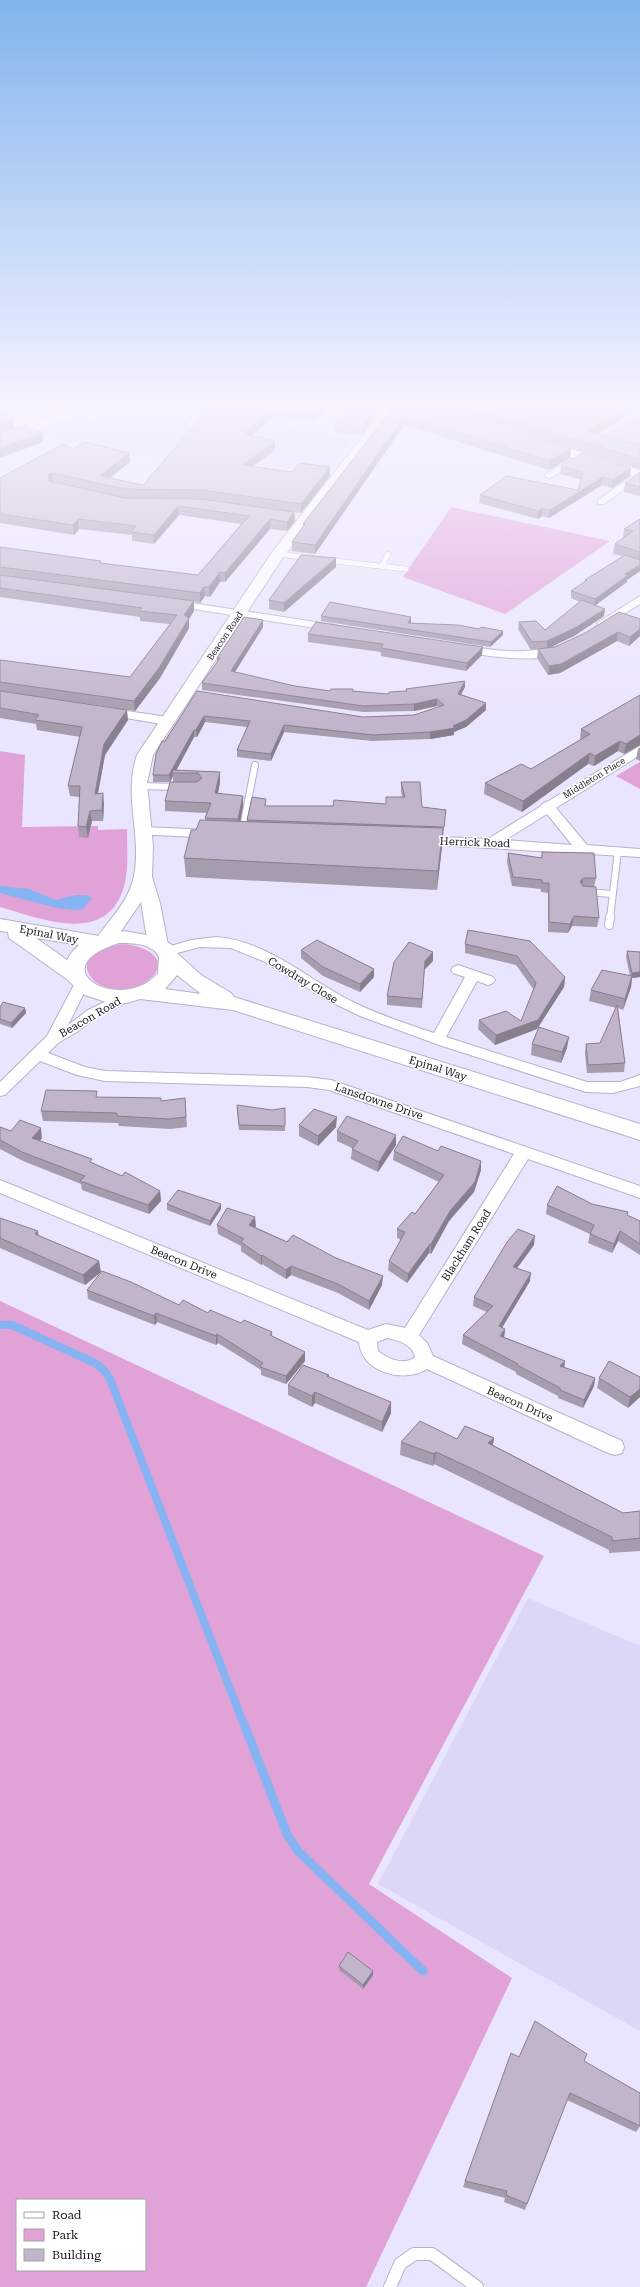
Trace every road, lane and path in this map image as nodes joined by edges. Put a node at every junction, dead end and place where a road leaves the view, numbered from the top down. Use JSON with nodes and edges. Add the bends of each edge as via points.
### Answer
{"nodes":[{"id":1,"x":311,"y":512,"type":"edge"},
{"id":2,"x":290,"y":516,"type":"edge"},
{"id":3,"x":306,"y":518,"type":"junction"},
{"id":4,"x":278,"y":554,"type":"junction"},
{"id":5,"x":388,"y":554,"type":"dead end"},
{"id":6,"x":356,"y":556,"type":"dead end"},
{"id":7,"x":315,"y":559,"type":"edge"},
{"id":8,"x":323,"y":560,"type":"edge"},
{"id":9,"x":353,"y":563,"type":"junction"},
{"id":10,"x":382,"y":566,"type":"junction"},
{"id":11,"x":406,"y":569,"type":"dead end"},
{"id":12,"x":640,"y":599,"type":"edge"},
{"id":13,"x":163,"y":602,"type":"edge"},
{"id":14,"x":241,"y":613,"type":"junction"},
{"id":15,"x":350,"y":630,"type":"edge"},
{"id":16,"x":591,"y":631,"type":"edge"},
{"id":17,"x":567,"y":644,"type":"edge"},
{"id":18,"x":451,"y":647,"type":"edge"},
{"id":19,"x":92,"y":710,"type":"edge"},
{"id":20,"x":168,"y":721,"type":"junction"},
{"id":21,"x":640,"y":750,"type":"edge"},
{"id":22,"x":255,"y":765,"type":"dead end"},
{"id":23,"x":140,"y":786,"type":"junction"},
{"id":24,"x":183,"y":787,"type":"edge"},
{"id":25,"x":548,"y":806,"type":"junction"},
{"id":26,"x":142,"y":831,"type":"junction"},
{"id":27,"x":242,"y":834,"type":"junction"},
{"id":28,"x":257,"y":835,"type":"edge"},
{"id":29,"x":405,"y":840,"type":"edge"},
{"id":30,"x":491,"y":843,"type":"junction"},
{"id":31,"x":582,"y":848,"type":"junction"},
{"id":32,"x":618,"y":851,"type":"junction"},
{"id":33,"x":640,"y":853,"type":"edge"},
{"id":34,"x":143,"y":878,"type":"junction"},
{"id":35,"x":582,"y":892,"type":"edge"},
{"id":36,"x":612,"y":894,"type":"junction"},
{"id":37,"x":0,"y":925,"type":"edge"},
{"id":38,"x":609,"y":925,"type":"dead end"},
{"id":39,"x":102,"y":940,"type":"junction"},
{"id":40,"x":164,"y":951,"type":"junction"},
{"id":41,"x":458,"y":970,"type":"dead end"},
{"id":42,"x":473,"y":975,"type":"junction"},
{"id":43,"x":78,"y":980,"type":"junction"},
{"id":44,"x":488,"y":980,"type":"dead end"},
{"id":45,"x":134,"y":995,"type":"junction"},
{"id":46,"x":235,"y":1004,"type":"junction"},
{"id":47,"x":438,"y":1038,"type":"junction"},
{"id":48,"x":53,"y":1039,"type":"junction"},
{"id":49,"x":37,"y":1054,"type":"junction"},
{"id":50,"x":640,"y":1080,"type":"edge"},
{"id":51,"x":0,"y":1091,"type":"edge"},
{"id":52,"x":640,"y":1132,"type":"edge"},
{"id":53,"x":524,"y":1152,"type":"junction"},
{"id":54,"x":0,"y":1186,"type":"edge"},
{"id":55,"x":640,"y":1192,"type":"edge"},
{"id":56,"x":368,"y":1338,"type":"junction"},
{"id":57,"x":408,"y":1338,"type":"junction"},
{"id":58,"x":425,"y":1360,"type":"junction"},
{"id":59,"x":615,"y":1447,"type":"dead end"},
{"id":60,"x":390,"y":2287,"type":"edge"},
{"id":61,"x":477,"y":2287,"type":"edge"}],
"edges":[{"from":1,"to":3,"type":"street","name":"Beacon Road"},
{"from":2,"to":3,"type":"street"},
{"from":3,"to":4,"type":"street","name":"Beacon Road"},
{"from":4,"to":7,"type":"lane"},
{"from":4,"to":14,"type":"street","name":"Beacon Road"},
{"from":5,"to":10,"type":"lane"},
{"from":6,"to":9,"type":"lane"},
{"from":8,"to":9,"type":"lane"},
{"from":9,"to":10,"type":"lane"},
{"from":10,"to":11,"type":"lane"},
{"from":12,"to":16,"type":"street"},
{"from":13,"to":14,"type":"street"},
{"from":14,"to":15,"type":"street"},
{"from":14,"to":20,"type":"street","name":"Beacon Road","via":[[195,693]]},
{"from":17,"to":18,"type":"street","via":[[549,653],[516,655]]},
{"from":19,"to":20,"type":"street"},
{"from":20,"to":23,"type":"street","name":"Beacon Road","via":[[141,765]]},
{"from":21,"to":25,"type":"street","name":"Middleton Place"},
{"from":22,"to":27,"type":"lane"},
{"from":23,"to":24,"type":"lane"},
{"from":23,"to":26,"type":"street","name":"Beacon Road"},
{"from":25,"to":30,"type":"street","name":"Middleton Place"},
{"from":25,"to":31,"type":"street"},
{"from":26,"to":27,"type":"street"},
{"from":26,"to":34,"type":"street","name":"Beacon Road"},
{"from":27,"to":28,"type":"street"},
{"from":29,"to":30,"type":"street","name":"Herrick Road"},
{"from":30,"to":31,"type":"street","name":"Herrick Road"},
{"from":31,"to":32,"type":"street","name":"Herrick Road"},
{"from":32,"to":33,"type":"street","name":"Herrick Road"},
{"from":32,"to":36,"type":"lane"},
{"from":34,"to":39,"type":"street","name":"Beacon Road","via":[[122,918]]},
{"from":34,"to":40,"type":"street","name":"Beacon Road","via":[[150,893]]},
{"from":35,"to":36,"type":"lane"},
{"from":36,"to":38,"type":"lane"},
{"from":37,"to":39,"type":"street","name":"Epinal Way","via":[[54,936]]},
{"from":37,"to":43,"type":"street","name":"Epinal Way","via":[[42,950]]},
{"from":39,"to":40,"type":"street","via":[[129,936],[145,939]]},
{"from":39,"to":43,"type":"street","via":[[81,953],[73,967]]},
{"from":40,"to":45,"type":"street","via":[[170,965],[165,977],[153,988]]},
{"from":40,"to":46,"type":"street","name":"Epinal Way","via":[[206,989]]},
{"from":40,"to":47,"type":"street","name":"Cowdray Close","via":[[202,941],[234,944],[272,960],[340,1002]]},
{"from":41,"to":42,"type":"street"},
{"from":42,"to":44,"type":"street"},
{"from":42,"to":47,"type":"street"},
{"from":43,"to":45,"type":"street","via":[[100,995]]},
{"from":43,"to":48,"type":"street","name":"Beacon Road"},
{"from":45,"to":46,"type":"street","name":"Epinal Way"},
{"from":45,"to":48,"type":"street","name":"Beacon Road","via":[[93,1013]]},
{"from":46,"to":52,"type":"street","name":"Epinal Way"},
{"from":47,"to":50,"type":"street","name":"Cowdray Close","via":[[586,1086],[614,1089]]},
{"from":48,"to":49,"type":"street","name":"Beacon Road"},
{"from":49,"to":51,"type":"street","name":"Beacon Road"},
{"from":49,"to":53,"type":"street","name":"Lansdowne Drive","via":[[82,1071],[105,1076],[307,1082],[331,1085]]},
{"from":53,"to":55,"type":"street","name":"Lansdowne Drive"},
{"from":53,"to":57,"type":"street","name":"Blackham Road"},
{"from":54,"to":56,"type":"street","name":"Beacon Drive"},
{"from":56,"to":57,"type":"street","via":[[386,1331]]},
{"from":56,"to":58,"type":"street","via":[[372,1356],[390,1366],[404,1369],[415,1367]]},
{"from":57,"to":58,"type":"street","via":[[424,1352]]},
{"from":58,"to":59,"type":"street","name":"Beacon Drive"},
{"from":60,"to":61,"type":"lane","via":[[400,2264],[414,2254],[432,2254]]}]}
